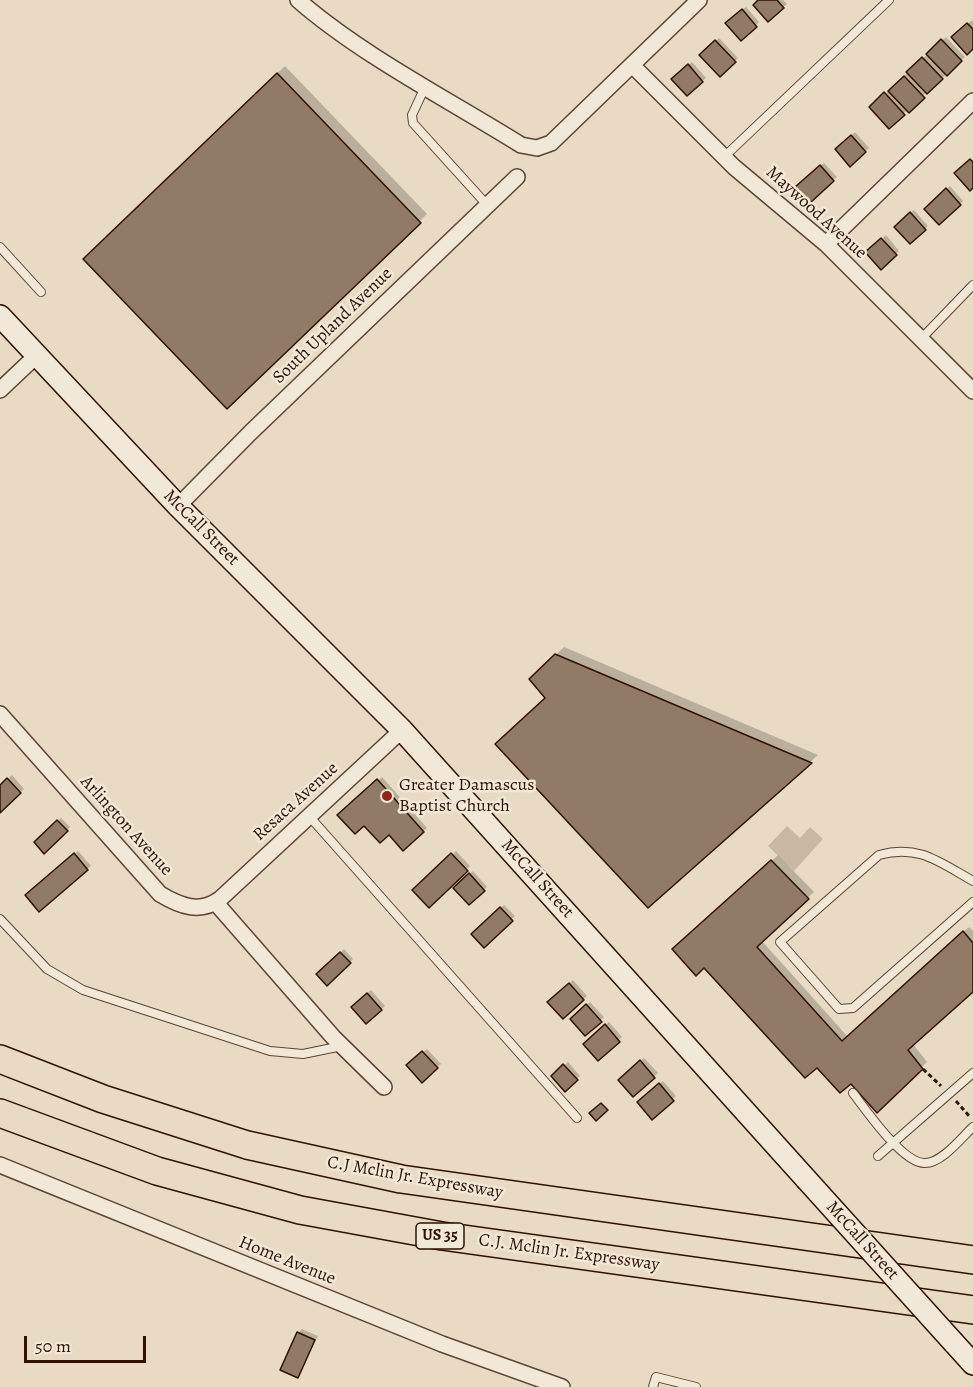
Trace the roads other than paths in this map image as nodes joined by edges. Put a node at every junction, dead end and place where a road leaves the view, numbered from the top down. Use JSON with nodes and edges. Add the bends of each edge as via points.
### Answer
{"nodes":[{"id":1,"x":298,"y":0,"type":"edge"},
{"id":2,"x":322,"y":0,"type":"edge"},
{"id":3,"x":699,"y":0,"type":"edge"},
{"id":4,"x":889,"y":0,"type":"edge"},
{"id":5,"x":311,"y":12,"type":"junction"},
{"id":6,"x":632,"y":65,"type":"junction"},
{"id":7,"x":425,"y":86,"type":"junction"},
{"id":8,"x":973,"y":101,"type":"edge"},
{"id":9,"x":724,"y":157,"type":"junction"},
{"id":10,"x":517,"y":177,"type":"dead end"},
{"id":11,"x":488,"y":206,"type":"junction"},
{"id":12,"x":826,"y":244,"type":"junction"},
{"id":13,"x":0,"y":247,"type":"edge"},
{"id":14,"x":973,"y":285,"type":"edge"},
{"id":15,"x":41,"y":292,"type":"dead end"},
{"id":16,"x":0,"y":316,"type":"edge"},
{"id":17,"x":920,"y":340,"type":"junction"},
{"id":18,"x":36,"y":356,"type":"junction"},
{"id":19,"x":0,"y":390,"type":"edge"},
{"id":20,"x":973,"y":391,"type":"edge"},
{"id":21,"x":178,"y":506,"type":"junction"},
{"id":22,"x":0,"y":714,"type":"edge"},
{"id":23,"x":402,"y":730,"type":"junction"},
{"id":24,"x":309,"y":816,"type":"junction"},
{"id":25,"x":973,"y":881,"type":"edge"},
{"id":26,"x":215,"y":902,"type":"junction"},
{"id":27,"x":973,"y":902,"type":"edge"},
{"id":28,"x":0,"y":920,"type":"edge"},
{"id":29,"x":342,"y":1046,"type":"junction"},
{"id":30,"x":0,"y":1059,"type":"edge"},
{"id":31,"x":973,"y":1073,"type":"edge"},
{"id":32,"x":384,"y":1087,"type":"dead end"},
{"id":33,"x":853,"y":1093,"type":"dead end"},
{"id":34,"x":0,"y":1113,"type":"edge"},
{"id":35,"x":578,"y":1118,"type":"dead end"},
{"id":36,"x":973,"y":1127,"type":"edge"},
{"id":37,"x":894,"y":1143,"type":"junction"},
{"id":38,"x":878,"y":1156,"type":"dead end"},
{"id":39,"x":0,"y":1165,"type":"edge"},
{"id":40,"x":973,"y":1260,"type":"edge"},
{"id":41,"x":973,"y":1310,"type":"edge"},
{"id":42,"x":973,"y":1364,"type":"edge"},
{"id":43,"x":562,"y":1387,"type":"edge"},
{"id":44,"x":652,"y":1387,"type":"edge"},
{"id":45,"x":696,"y":1387,"type":"edge"}],
"edges":[{"from":1,"to":5,"type":"street"},
{"from":2,"to":5,"type":"street"},
{"from":3,"to":6,"type":"street"},
{"from":4,"to":9,"type":"lane"},
{"from":5,"to":7,"type":"street"},
{"from":6,"to":7,"type":"street","via":[[550,143],[537,148],[521,145]]},
{"from":6,"to":9,"type":"street","name":"Maywood Avenue"},
{"from":7,"to":11,"type":"lane","via":[[412,115],[413,123]]},
{"from":8,"to":12,"type":"street"},
{"from":9,"to":12,"type":"street","name":"Maywood Avenue"},
{"from":10,"to":11,"type":"street","name":"South Upland Avenue"},
{"from":11,"to":21,"type":"street","name":"South Upland Avenue"},
{"from":12,"to":17,"type":"street","name":"Maywood Avenue"},
{"from":13,"to":15,"type":"lane"},
{"from":14,"to":17,"type":"lane"},
{"from":16,"to":18,"type":"street","name":"McCall Street"},
{"from":17,"to":20,"type":"street","name":"Maywood Avenue"},
{"from":18,"to":19,"type":"street"},
{"from":18,"to":21,"type":"street","name":"McCall Street"},
{"from":21,"to":23,"type":"street","name":"McCall Street"},
{"from":22,"to":26,"type":"street","name":"Arlington Avenue","via":[[160,894],[190,907]]},
{"from":23,"to":24,"type":"street","name":"Resaca Avenue"},
{"from":23,"to":42,"type":"street","name":"McCall Street","bridge":true},
{"from":24,"to":26,"type":"street","name":"Resaca Avenue"},
{"from":24,"to":35,"type":"lane"},
{"from":25,"to":27,"type":"lane","via":[[921,852],[898,850],[879,855],[780,942],[839,1009],[852,1008]]},
{"from":26,"to":29,"type":"street"},
{"from":28,"to":29,"type":"lane","via":[[47,969],[83,990],[270,1051],[303,1054]]},
{"from":29,"to":32,"type":"street"},
{"from":30,"to":40,"type":"highway","name":"C.J Mclin Jr. Expressway","via":[[103,1099],[248,1145],[401,1179]]},
{"from":31,"to":37,"type":"lane"},
{"from":33,"to":37,"type":"lane"},
{"from":34,"to":41,"type":"highway","name":"C.J. Mclin Jr. Expressway","number":"US 35","via":[[157,1171],[300,1210],[442,1236]]},
{"from":36,"to":37,"type":"lane","via":[[939,1158],[926,1164],[913,1161]]},
{"from":37,"to":38,"type":"lane"},
{"from":39,"to":43,"type":"street","name":"Home Avenue","via":[[442,1344]]},
{"from":44,"to":45,"type":"lane","via":[[656,1377]]}]}
